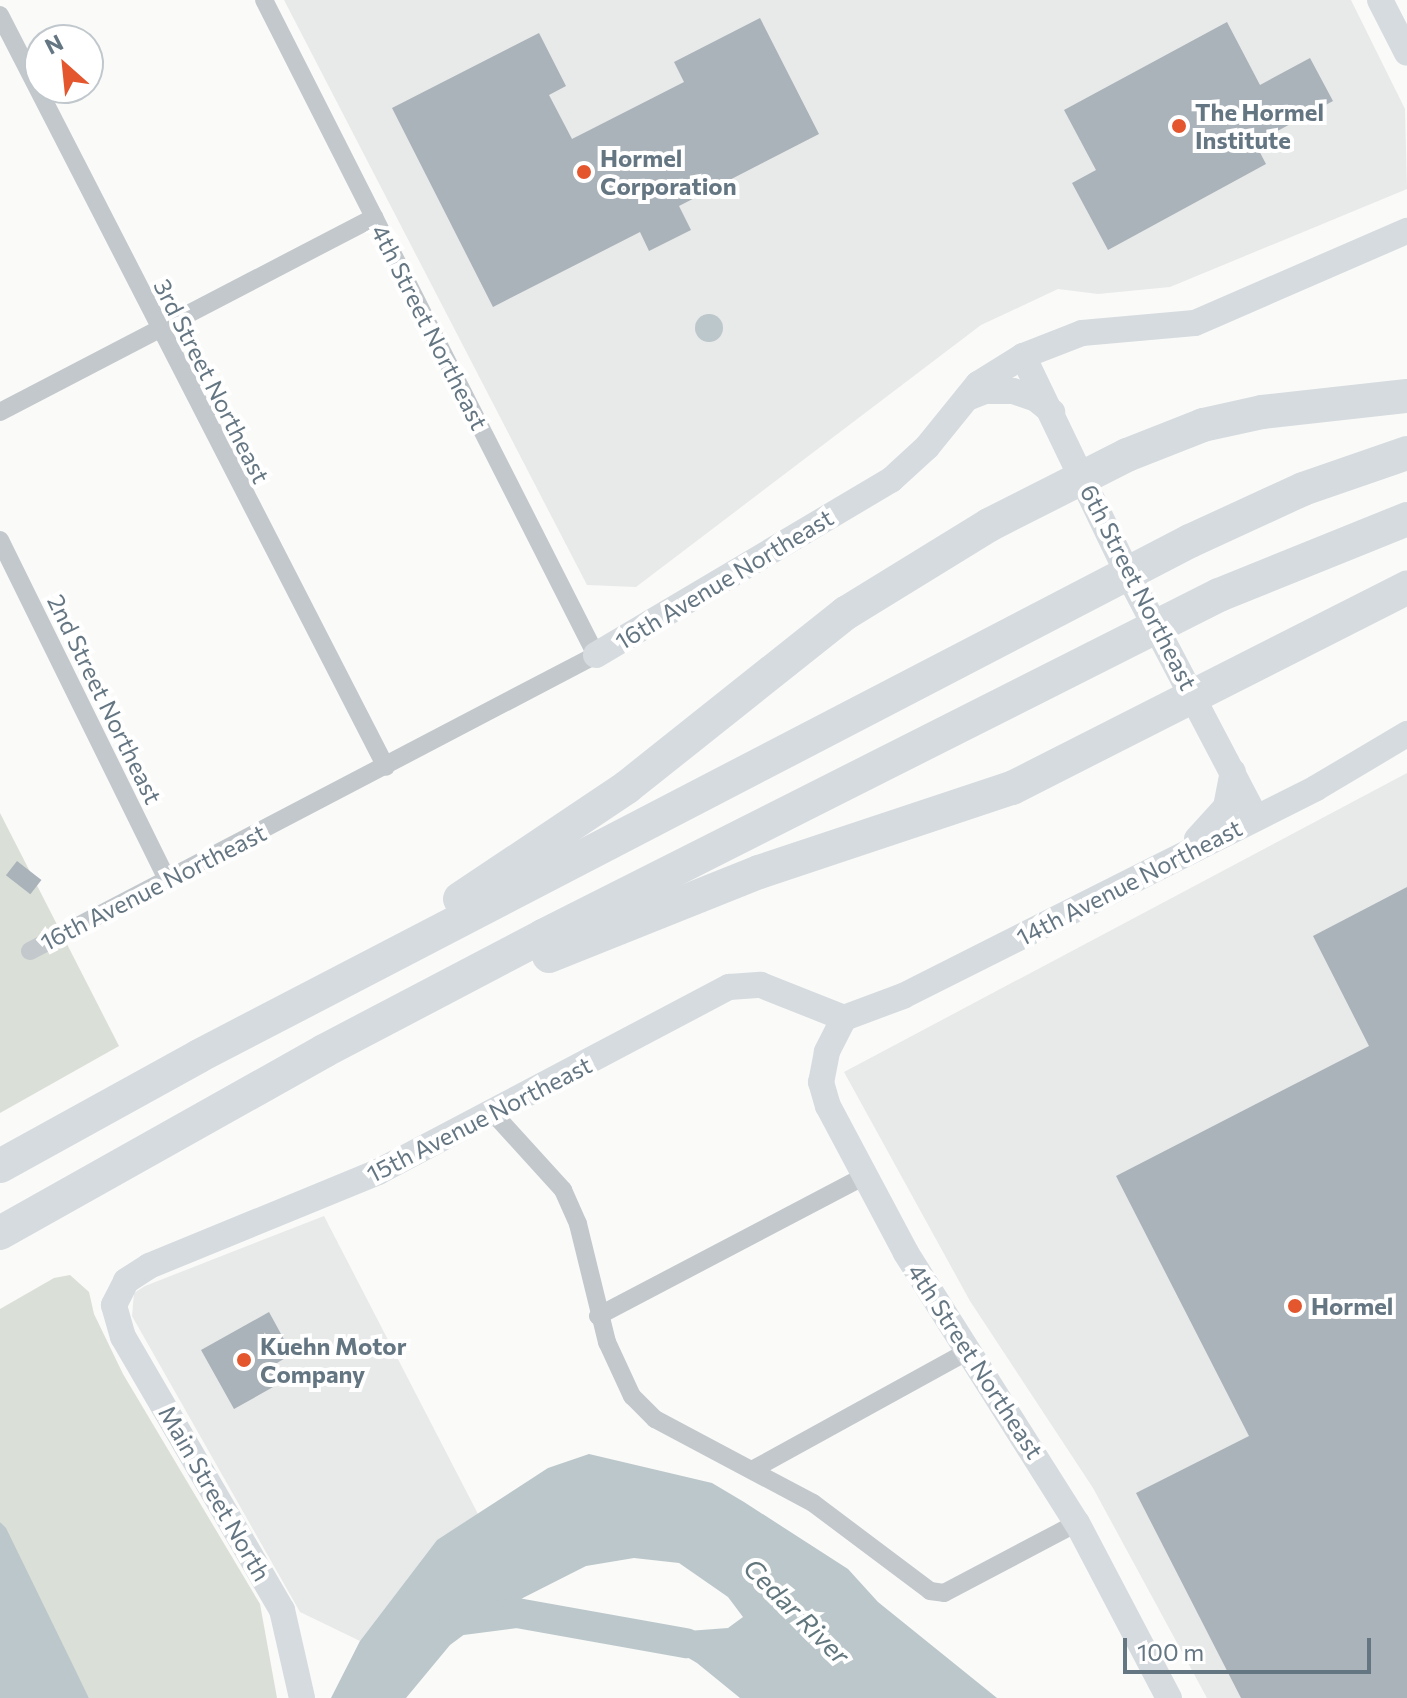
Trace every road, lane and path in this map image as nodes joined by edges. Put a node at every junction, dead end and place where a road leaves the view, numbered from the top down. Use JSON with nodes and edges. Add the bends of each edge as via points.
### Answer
{"nodes":[{"id":1,"x":264,"y":0,"type":"edge"},
{"id":2,"x":1380,"y":0,"type":"edge"},
{"id":3,"x":0,"y":15,"type":"edge"},
{"id":4,"x":1407,"y":53,"type":"edge"},
{"id":5,"x":374,"y":217,"type":"junction"},
{"id":6,"x":1407,"y":231,"type":"edge"},
{"id":7,"x":158,"y":329,"type":"junction"},
{"id":8,"x":1023,"y":356,"type":"junction"},
{"id":9,"x":1407,"y":396,"type":"edge"},
{"id":10,"x":963,"y":400,"type":"junction"},
{"id":11,"x":0,"y":412,"type":"edge"},
{"id":12,"x":1054,"y":415,"type":"junction"},
{"id":13,"x":1407,"y":453,"type":"edge"},
{"id":14,"x":1084,"y":477,"type":"junction"},
{"id":15,"x":1407,"y":519,"type":"edge"},
{"id":16,"x":0,"y":540,"type":"edge"},
{"id":17,"x":1407,"y":588,"type":"edge"},
{"id":18,"x":596,"y":655,"type":"junction"},
{"id":19,"x":1195,"y":699,"type":"junction"},
{"id":20,"x":1407,"y":734,"type":"edge"},
{"id":21,"x":386,"y":767,"type":"junction"},
{"id":22,"x":1233,"y":772,"type":"junction"},
{"id":23,"x":1256,"y":818,"type":"junction"},
{"id":24,"x":1169,"y":861,"type":"junction"},
{"id":25,"x":167,"y":880,"type":"junction"},
{"id":26,"x":30,"y":951,"type":"dead end"},
{"id":27,"x":844,"y":1018,"type":"junction"},
{"id":28,"x":324,"y":1051,"type":"junction"},
{"id":29,"x":199,"y":1056,"type":"junction"},
{"id":30,"x":493,"y":1113,"type":"junction"},
{"id":31,"x":0,"y":1166,"type":"edge"},
{"id":32,"x":863,"y":1177,"type":"junction"},
{"id":33,"x":0,"y":1233,"type":"edge"},
{"id":34,"x":118,"y":1294,"type":"joint"},
{"id":35,"x":598,"y":1316,"type":"junction"},
{"id":36,"x":967,"y":1352,"type":"junction"},
{"id":37,"x":752,"y":1470,"type":"junction"},
{"id":38,"x":1077,"y":1523,"type":"junction"},
{"id":39,"x":302,"y":1698,"type":"edge"},
{"id":40,"x":1169,"y":1698,"type":"edge"}],
"edges":[{"from":1,"to":5,"type":"street","name":"4th Street Northeast"},
{"from":2,"to":4,"type":"street"},
{"from":3,"to":7,"type":"street","name":"3rd Street Northeast"},
{"from":5,"to":7,"type":"street"},
{"from":5,"to":18,"type":"street","name":"4th Street Northeast"},
{"from":6,"to":8,"type":"street","name":"16th Avenue Northeast","via":[[1195,323],[1082,333]]},
{"from":7,"to":11,"type":"street"},
{"from":7,"to":21,"type":"street","name":"3rd Street Northeast"},
{"from":8,"to":10,"type":"street","name":"16th Avenue Northeast"},
{"from":8,"to":12,"type":"street","name":"6th Street Northeast"},
{"from":9,"to":14,"type":"highway","via":[[1227,419],[1170,437]]},
{"from":10,"to":12,"type":"street","via":[[985,391],[1013,391],[1036,399]]},
{"from":10,"to":18,"type":"street","name":"16th Avenue Northeast","via":[[927,447],[891,480]]},
{"from":12,"to":14,"type":"street","name":"6th Street Northeast"},
{"from":13,"to":29,"type":"highway","via":[[1303,489],[1190,541]]},
{"from":14,"to":19,"type":"street","name":"6th Street Northeast","via":[[1120,558]]},
{"from":14,"to":29,"type":"highway","via":[[888,584],[574,825]]},
{"from":15,"to":28,"type":"highway","via":[[1219,595]]},
{"from":16,"to":25,"type":"street","name":"2nd Street Northeast"},
{"from":17,"to":19,"type":"highway"},
{"from":18,"to":21,"type":"street","name":"16th Avenue Northeast"},
{"from":19,"to":22,"type":"street","name":"6th Street Northeast"},
{"from":19,"to":28,"type":"highway","via":[[966,807],[719,887]]},
{"from":20,"to":23,"type":"street","name":"14th Avenue Northeast"},
{"from":21,"to":25,"type":"street","name":"16th Avenue Northeast"},
{"from":22,"to":23,"type":"street","name":"6th Street Northeast"},
{"from":22,"to":24,"type":"street","via":[[1231,794],[1216,822]]},
{"from":23,"to":24,"type":"street","name":"14th Avenue Northeast"},
{"from":24,"to":27,"type":"street","name":"14th Avenue Northeast","via":[[903,996]]},
{"from":25,"to":26,"type":"street","name":"16th Avenue Northeast"},
{"from":27,"to":30,"type":"street","name":"15th Avenue Northeast","via":[[761,985],[741,983]]},
{"from":27,"to":32,"type":"street","name":"4th Street Northeast","via":[[827,1052],[821,1082]]},
{"from":28,"to":33,"type":"highway"},
{"from":29,"to":31,"type":"highway"},
{"from":30,"to":34,"type":"street","name":"15th Avenue Northeast","via":[[331,1195],[149,1266],[126,1281]]},
{"from":30,"to":35,"type":"street","via":[[563,1190],[578,1224]]},
{"from":32,"to":35,"type":"street"},
{"from":32,"to":36,"type":"street","name":"4th Street Northeast"},
{"from":34,"to":39,"type":"street","name":"Main Street North","via":[[114,1305],[123,1337],[282,1610]]},
{"from":35,"to":37,"type":"street","via":[[620,1376],[655,1419]]},
{"from":36,"to":37,"type":"street"},
{"from":36,"to":38,"type":"street","name":"4th Street Northeast"},
{"from":37,"to":38,"type":"street","via":[[813,1503],[930,1591],[944,1593]]},
{"from":38,"to":40,"type":"street","name":"4th Street Northeast"}]}
